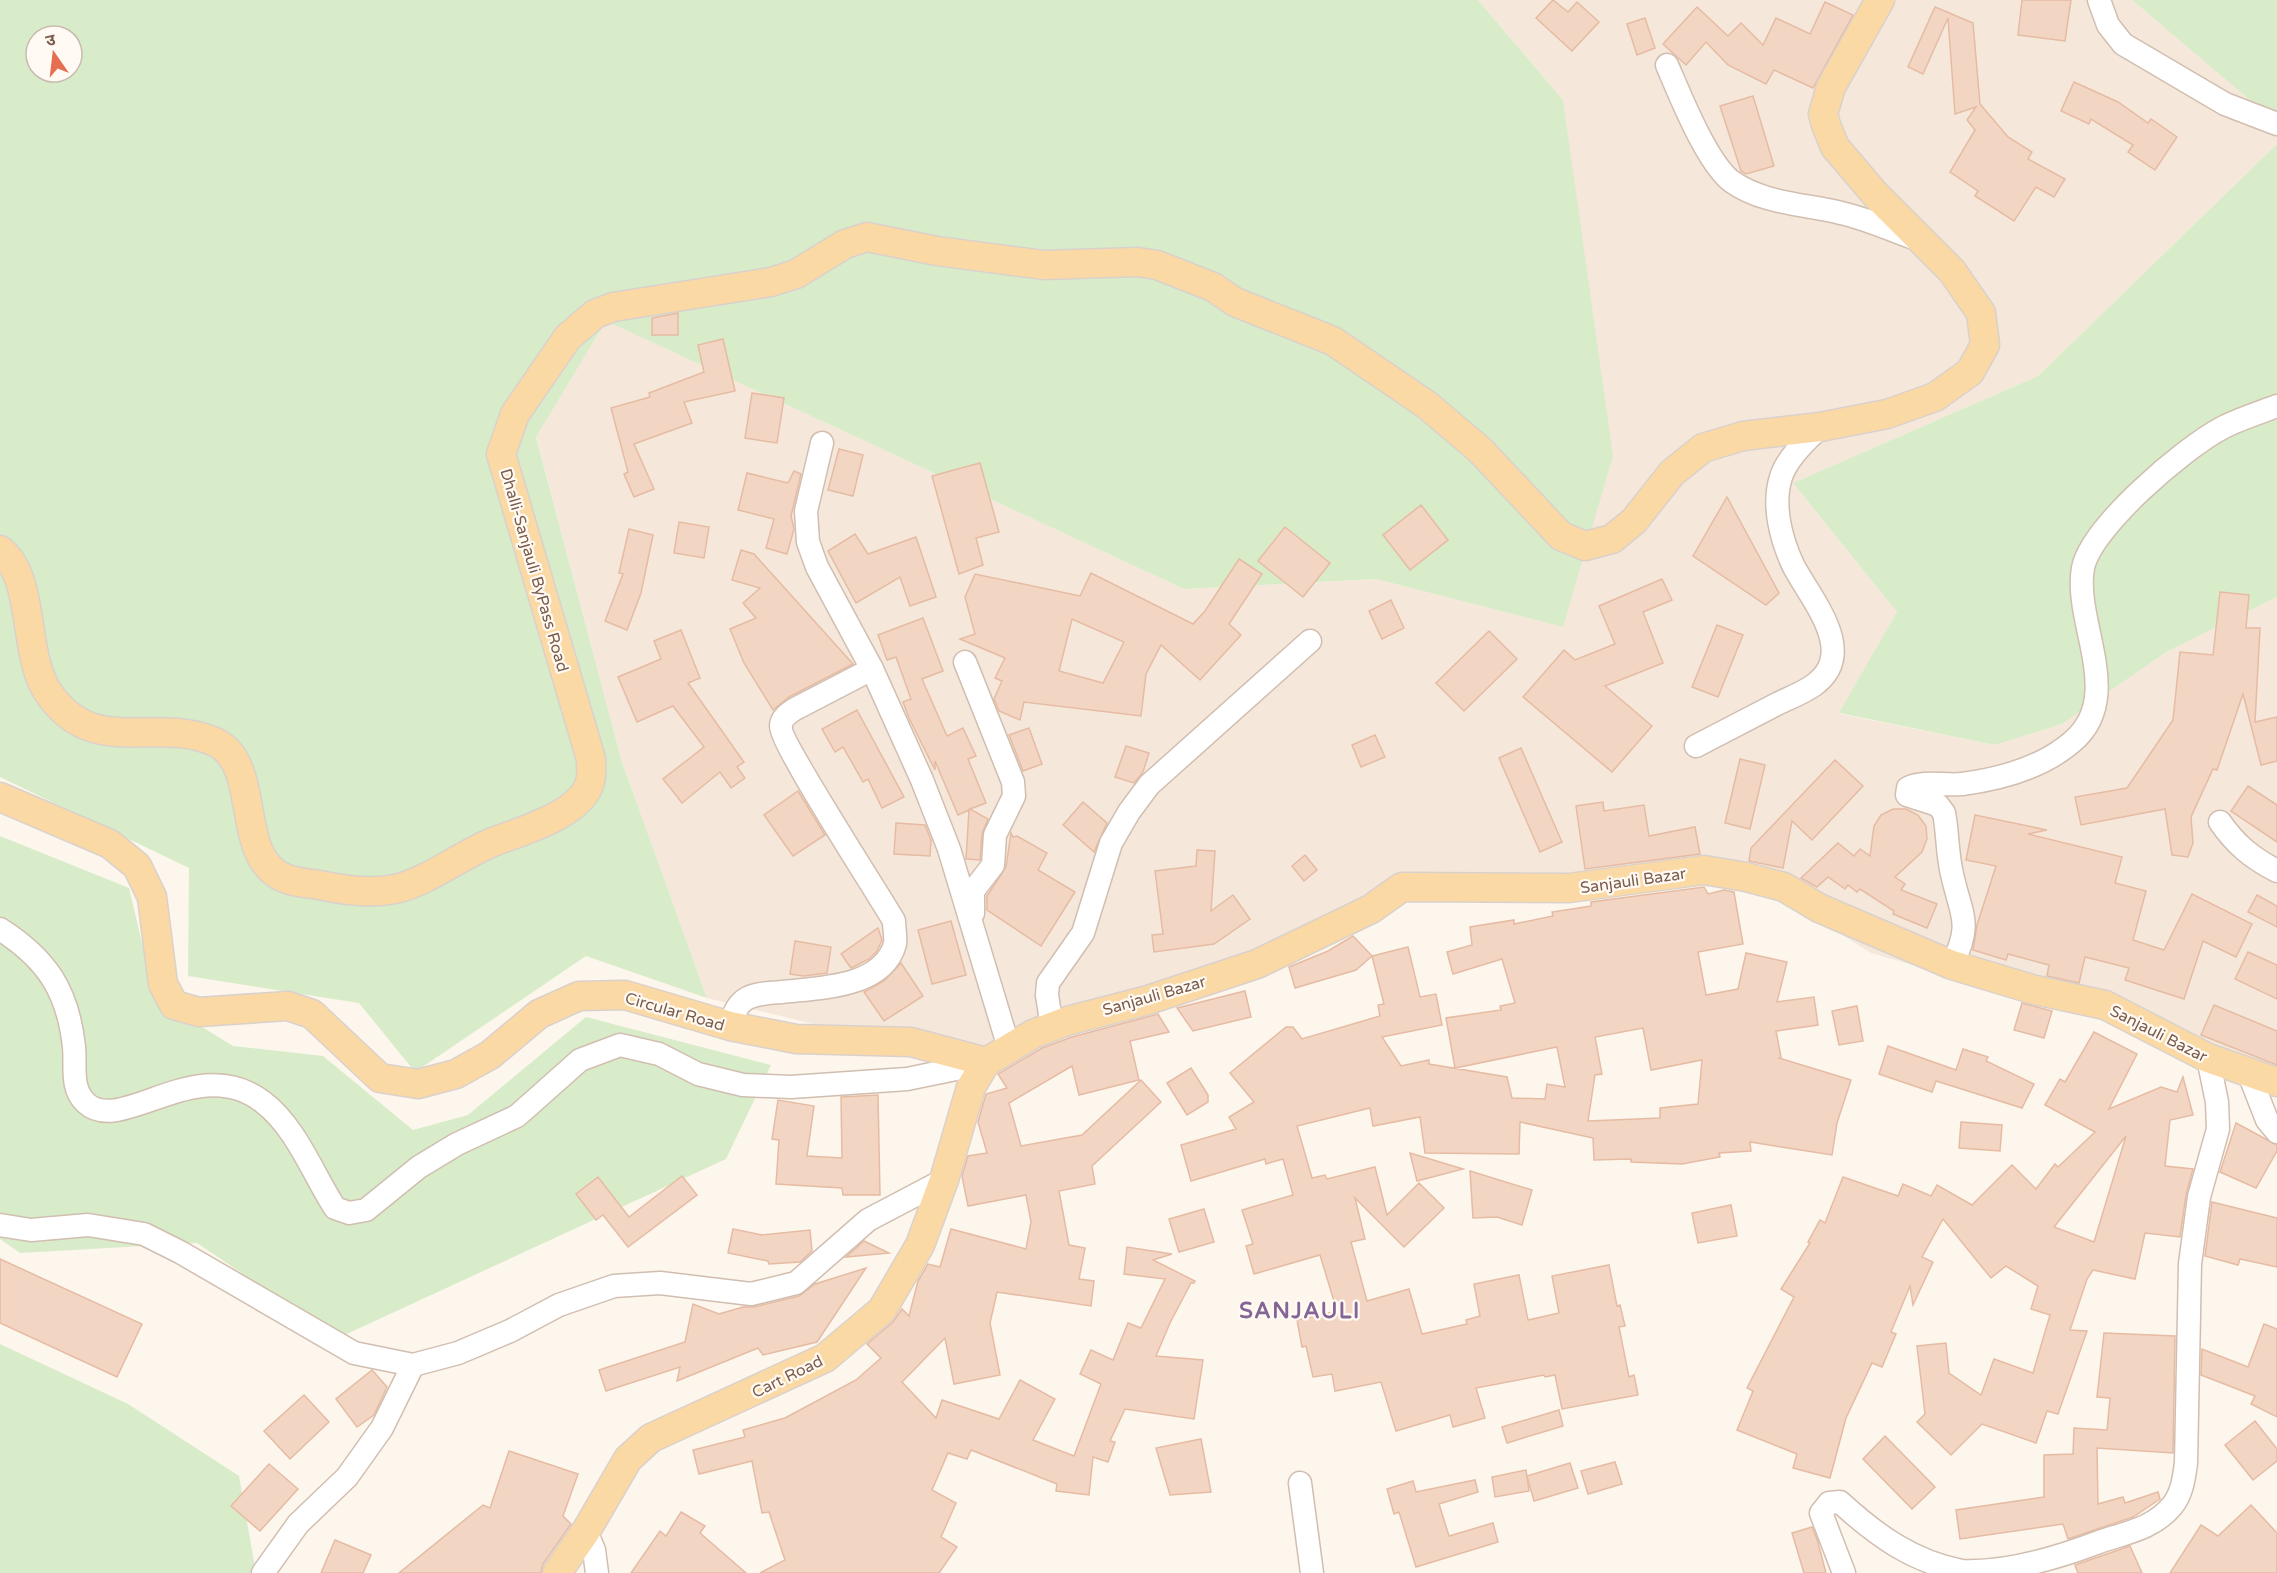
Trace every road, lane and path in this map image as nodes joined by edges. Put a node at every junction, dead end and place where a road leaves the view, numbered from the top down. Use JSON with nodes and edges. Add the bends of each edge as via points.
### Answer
{"nodes":[{"id":1,"x":1880,"y":0,"type":"edge"},
{"id":2,"x":2098,"y":0,"type":"edge"},
{"id":3,"x":1666,"y":65,"type":"dead end"},
{"id":4,"x":2277,"y":124,"type":"edge"},
{"id":5,"x":1923,"y":242,"type":"junction"},
{"id":6,"x":2277,"y":406,"type":"edge"},
{"id":7,"x":1820,"y":427,"type":"junction"},
{"id":8,"x":822,"y":443,"type":"dead end"},
{"id":9,"x":0,"y":550,"type":"edge"},
{"id":10,"x":1310,"y":640,"type":"dead end"},
{"id":11,"x":965,"y":662,"type":"dead end"},
{"id":12,"x":872,"y":669,"type":"junction"},
{"id":13,"x":1696,"y":746,"type":"dead end"},
{"id":14,"x":0,"y":797,"type":"edge"},
{"id":15,"x":2220,"y":822,"type":"dead end"},
{"id":16,"x":2277,"y":871,"type":"edge"},
{"id":17,"x":0,"y":928,"type":"edge"},
{"id":18,"x":974,"y":933,"type":"junction"},
{"id":19,"x":1952,"y":965,"type":"junction"},
{"id":20,"x":730,"y":1026,"type":"junction"},
{"id":21,"x":1052,"y":1027,"type":"junction"},
{"id":22,"x":998,"y":1055,"type":"junction"},
{"id":23,"x":2208,"y":1058,"type":"junction"},
{"id":24,"x":2249,"y":1074,"type":"junction"},
{"id":25,"x":2277,"y":1082,"type":"edge"},
{"id":26,"x":2277,"y":1132,"type":"edge"},
{"id":27,"x":944,"y":1180,"type":"junction"},
{"id":28,"x":0,"y":1225,"type":"edge"},
{"id":29,"x":413,"y":1365,"type":"junction"},
{"id":30,"x":1300,"y":1483,"type":"dead end"},
{"id":31,"x":586,"y":1531,"type":"junction"},
{"id":32,"x":263,"y":1573,"type":"edge"},
{"id":33,"x":557,"y":1573,"type":"edge"},
{"id":34,"x":597,"y":1573,"type":"edge"},
{"id":35,"x":1312,"y":1573,"type":"edge"},
{"id":36,"x":1844,"y":1573,"type":"edge"}],
"edges":[{"from":1,"to":5,"type":"main road","name":"Dhalli-Sanjauli ByPass Road","via":[[1831,87],[1824,114],[1835,147]]},
{"from":2,"to":4,"type":"street","via":[[2108,25],[2122,44],[2225,104]]},
{"from":3,"to":5,"type":"street","via":[[1691,119],[1731,180],[1770,199],[1842,213]]},
{"from":5,"to":7,"type":"main road","name":"Dhalli-Sanjauli ByPass Road","via":[[1952,271],[1981,313],[1985,345],[1970,372],[1935,397],[1887,414]]},
{"from":6,"to":19,"type":"street","via":[[2222,428],[2167,467],[2094,540],[2083,567],[2081,590],[2097,666],[2093,712],[2073,741],[2040,763],[2002,775],[1962,784],[1908,788],[1907,795],[1938,805],[1944,813],[1952,875],[1964,922],[1962,945]]},
{"from":7,"to":9,"type":"main road","name":"Dhalli-Sanjauli ByPass Road","via":[[1743,436],[1702,448],[1672,473],[1634,521],[1612,539],[1585,546],[1561,536],[1480,450],[1427,405],[1333,341],[1235,302],[1213,287],[1157,265],[1044,265],[867,237],[845,244],[796,274],[771,282],[613,307],[595,314],[568,338],[515,414],[501,454],[591,759],[590,783],[577,802],[555,818],[486,845],[397,889],[355,892],[287,879],[269,868],[257,846],[236,760],[216,743],[186,734],[89,729],[60,706],[38,673],[20,579]]},
{"from":7,"to":13,"type":"street","via":[[1781,474],[1776,499],[1792,563],[1826,621],[1833,641],[1830,666],[1814,685]]},
{"from":8,"to":12,"type":"street","via":[[806,511],[808,542],[817,567]]},
{"from":10,"to":21,"type":"street","via":[[1172,763],[1129,812],[1111,843],[1083,933],[1048,983]]},
{"from":11,"to":18,"type":"street","via":[[1013,782],[1014,796],[995,835],[993,865],[973,891]]},
{"from":12,"to":18,"type":"street","via":[[949,849]]},
{"from":12,"to":20,"type":"street","via":[[795,709],[780,725],[804,773],[894,921],[895,942],[888,960],[873,973],[842,984],[763,994],[743,1001]]},
{"from":14,"to":20,"type":"main road","name":"Circular Road","via":[[110,844],[138,866],[152,897],[163,984],[174,1005],[200,1011],[288,1006],[312,1014],[381,1078],[417,1084],[456,1074],[490,1055],[539,1014],[579,996],[625,995]]},
{"from":15,"to":16,"type":"street","via":[[2235,844]]},
{"from":17,"to":22,"type":"street","via":[[25,945],[52,974],[68,1010],[76,1086],[87,1104],[104,1111],[126,1110],[200,1084],[232,1086],[263,1102],[284,1124],[335,1208],[349,1212],[366,1210],[428,1161],[517,1116],[580,1060],[620,1046],[659,1054],[698,1074],[742,1085],[772,1087],[906,1078]]},
{"from":18,"to":22,"type":"street"},
{"from":19,"to":21,"type":"main road","name":"Sanjauli Bazar","via":[[1819,908],[1784,887],[1704,870],[1569,888],[1402,887],[1371,909],[1257,964]]},
{"from":19,"to":23,"type":"main road","name":"Sanjauli Bazar","via":[[2034,990],[2105,1005]]},
{"from":20,"to":22,"type":"main road","name":"Circular Road","via":[[796,1039],[911,1042]]},
{"from":21,"to":22,"type":"main road","name":"Sanjauli Bazar"},
{"from":22,"to":27,"type":"main road","name":"Cart Road","via":[[971,1087]]},
{"from":23,"to":24,"type":"main road","name":"Sanjauli Bazar"},
{"from":23,"to":36,"type":"street","via":[[2218,1129],[2199,1197],[2190,1264],[2186,1463],[2182,1487],[2172,1506],[2132,1533],[2034,1566],[1963,1572],[1894,1546],[1840,1502],[1828,1503],[1821,1513]]},
{"from":24,"to":25,"type":"main road","name":"Sanjauli Bazar"},
{"from":24,"to":26,"type":"street","via":[[2267,1120]]},
{"from":27,"to":29,"type":"street","via":[[868,1220],[796,1283],[751,1294],[660,1283],[614,1286],[559,1305],[458,1353]]},
{"from":27,"to":31,"type":"main road","name":"Cart Road","via":[[920,1245],[882,1310],[825,1358],[651,1438],[628,1459]]},
{"from":28,"to":29,"type":"street","via":[[31,1230],[88,1225],[144,1234],[354,1353]]},
{"from":29,"to":32,"type":"street","via":[[382,1428],[347,1477],[298,1524]]},
{"from":30,"to":35,"type":"street"},
{"from":31,"to":33,"type":"main road","name":"Cart Road"},
{"from":31,"to":34,"type":"street"}]}
